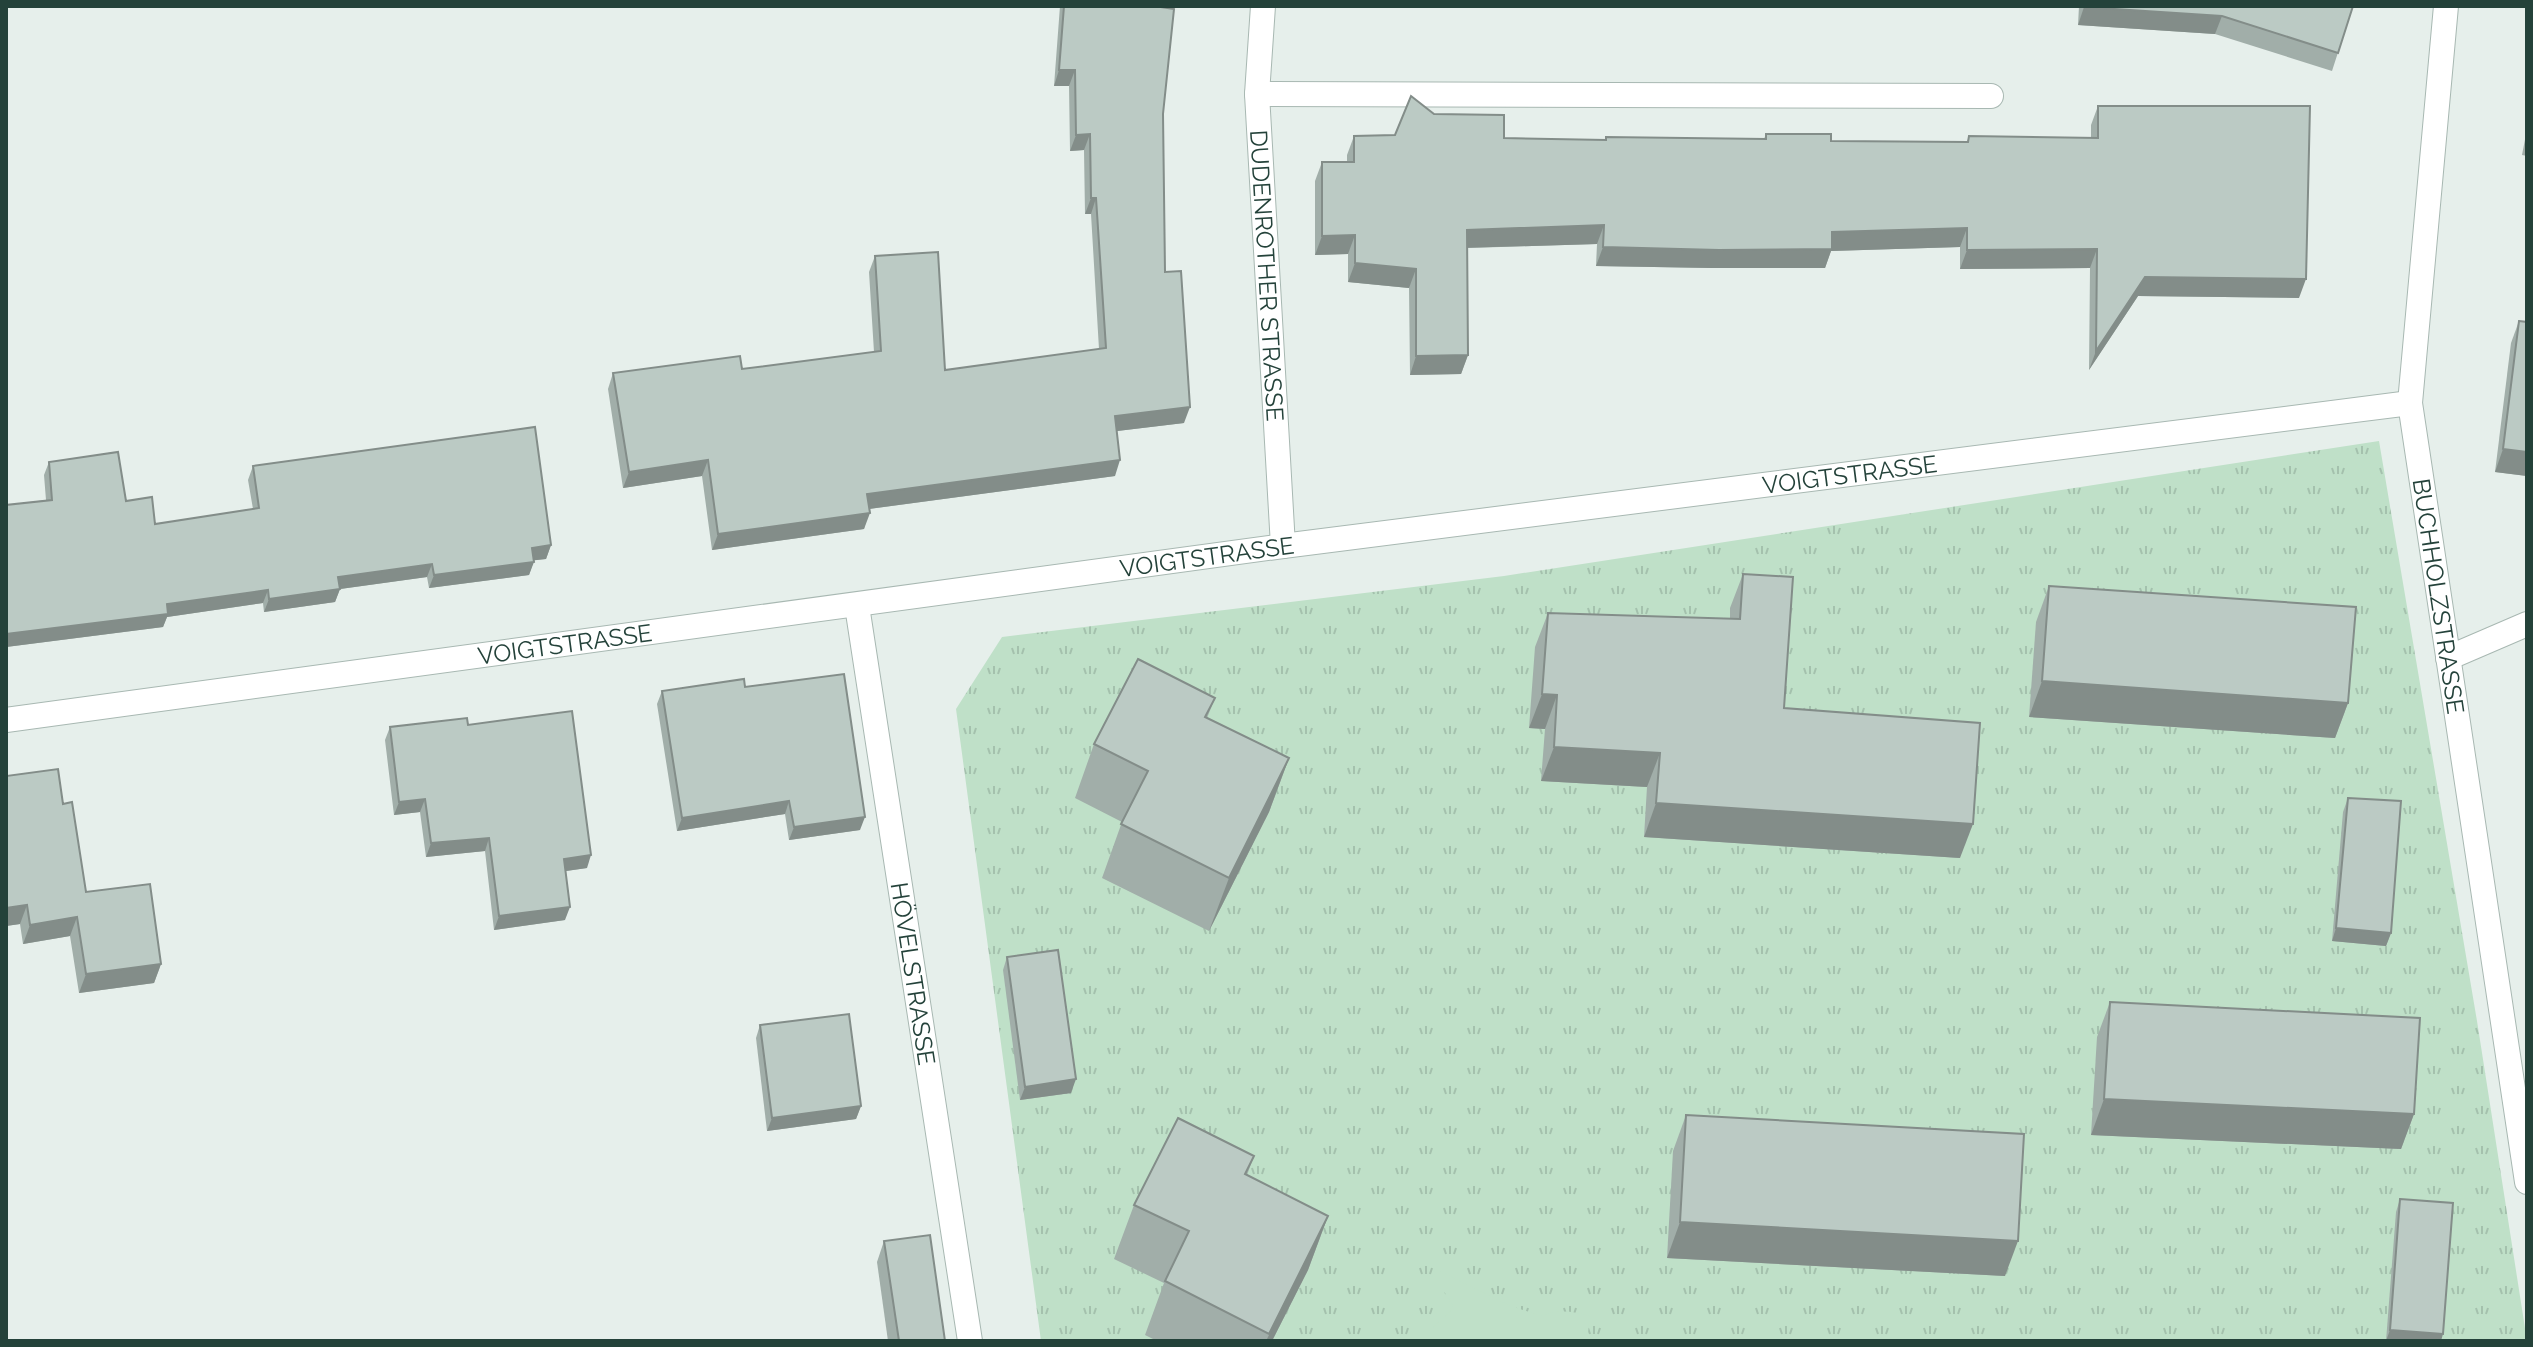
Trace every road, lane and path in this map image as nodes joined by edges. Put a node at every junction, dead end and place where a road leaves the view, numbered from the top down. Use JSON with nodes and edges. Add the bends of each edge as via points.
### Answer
{"nodes":[{"id":1,"x":1263,"y":6,"type":"edge"},
{"id":2,"x":2446,"y":6,"type":"edge"},
{"id":3,"x":1257,"y":94,"type":"junction"},
{"id":4,"x":1991,"y":96,"type":"dead end"},
{"id":5,"x":2410,"y":403,"type":"junction"},
{"id":6,"x":1283,"y":546,"type":"junction"},
{"id":7,"x":857,"y":606,"type":"junction"},
{"id":8,"x":2527,"y":624,"type":"edge"},
{"id":9,"x":2448,"y":658,"type":"junction"},
{"id":10,"x":6,"y":720,"type":"edge"},
{"id":11,"x":2527,"y":1182,"type":"edge"},
{"id":12,"x":970,"y":1341,"type":"edge"}],
"edges":[{"from":1,"to":3,"type":"street","name":"DUDENROTHER STRASSE"},
{"from":2,"to":5,"type":"street","name":"BUCHHOLZSTRASSE"},
{"from":3,"to":4,"type":"street"},
{"from":3,"to":6,"type":"street","name":"DUDENROTHER STRASSE"},
{"from":5,"to":6,"type":"street","name":"VOIGTSTRASSE"},
{"from":5,"to":9,"type":"street","name":"BUCHHOLZSTRASSE"},
{"from":6,"to":7,"type":"street","name":"VOIGTSTRASSE"},
{"from":7,"to":10,"type":"street","name":"VOIGTSTRASSE"},
{"from":7,"to":12,"type":"street","name":"HÖVELSTRASSE"},
{"from":8,"to":9,"type":"street"},
{"from":9,"to":11,"type":"street","name":"BUCHHOLZSTRASSE"}]}
